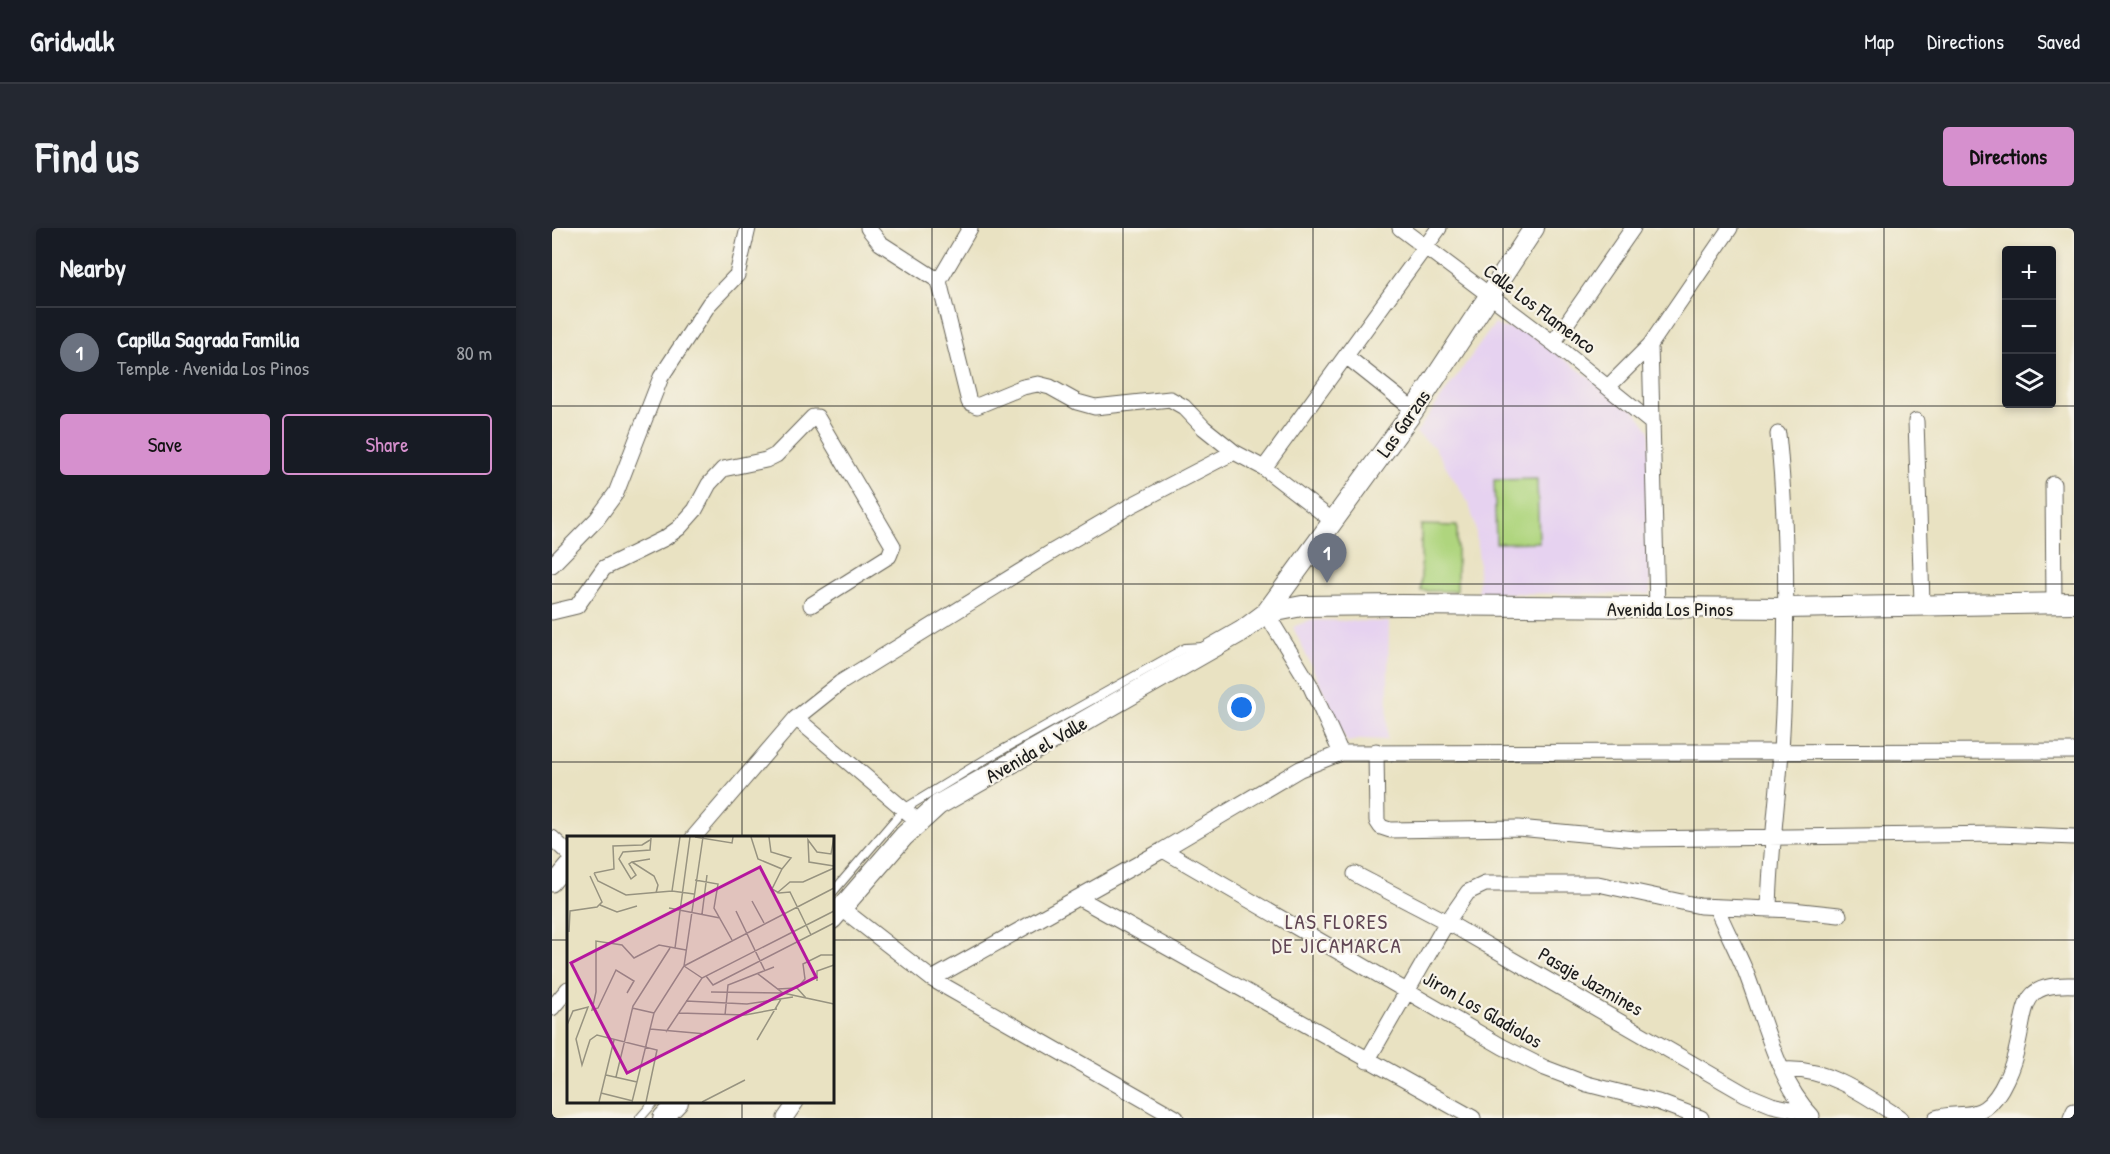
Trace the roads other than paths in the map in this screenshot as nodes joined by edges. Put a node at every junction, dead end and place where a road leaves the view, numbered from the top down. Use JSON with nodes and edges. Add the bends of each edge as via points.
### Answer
{"nodes":[{"id":1,"x":748,"y":228,"type":"edge"},
{"id":2,"x":868,"y":228,"type":"edge"},
{"id":3,"x":970,"y":228,"type":"edge"},
{"id":4,"x":1400,"y":228,"type":"edge"},
{"id":5,"x":1438,"y":228,"type":"edge"},
{"id":6,"x":1534,"y":228,"type":"edge"},
{"id":7,"x":1632,"y":228,"type":"edge"},
{"id":8,"x":1730,"y":228,"type":"edge"},
{"id":9,"x":1426,"y":249,"type":"junction"},
{"id":10,"x":939,"y":281,"type":"junction"},
{"id":11,"x":1489,"y":296,"type":"junction"},
{"id":12,"x":1553,"y":343,"type":"junction"},
{"id":13,"x":1650,"y":345,"type":"junction"},
{"id":14,"x":1346,"y":356,"type":"junction"},
{"id":15,"x":1608,"y":387,"type":"junction"},
{"id":16,"x":1414,"y":410,"type":"junction"},
{"id":17,"x":1916,"y":421,"type":"dead end"},
{"id":18,"x":1653,"y":424,"type":"junction"},
{"id":19,"x":1778,"y":434,"type":"dead end"},
{"id":20,"x":1234,"y":452,"type":"junction"},
{"id":21,"x":1264,"y":468,"type":"junction"},
{"id":22,"x":2053,"y":484,"type":"dead end"},
{"id":23,"x":1333,"y":521,"type":"junction"},
{"id":24,"x":552,"y":565,"type":"edge"},
{"id":25,"x":1922,"y":603,"type":"junction"},
{"id":26,"x":2054,"y":603,"type":"junction"},
{"id":27,"x":2074,"y":603,"type":"edge"},
{"id":28,"x":811,"y":605,"type":"dead end"},
{"id":29,"x":1657,"y":608,"type":"junction"},
{"id":30,"x":1785,"y":608,"type":"junction"},
{"id":31,"x":552,"y":612,"type":"edge"},
{"id":32,"x":1266,"y":613,"type":"junction"},
{"id":33,"x":796,"y":718,"type":"junction"},
{"id":34,"x":1376,"y":751,"type":"junction"},
{"id":35,"x":1781,"y":751,"type":"junction"},
{"id":36,"x":2074,"y":751,"type":"edge"},
{"id":37,"x":1341,"y":753,"type":"junction"},
{"id":38,"x":911,"y":815,"type":"junction"},
{"id":39,"x":1772,"y":835,"type":"junction"},
{"id":40,"x":694,"y":836,"type":"edge"},
{"id":41,"x":2074,"y":837,"type":"edge"},
{"id":42,"x":552,"y":838,"type":"edge"},
{"id":43,"x":1163,"y":850,"type":"junction"},
{"id":44,"x":567,"y":852,"type":"edge"},
{"id":45,"x":567,"y":866,"type":"edge"},
{"id":46,"x":1355,"y":874,"type":"dead end"},
{"id":47,"x":552,"y":884,"type":"edge"},
{"id":48,"x":1079,"y":898,"type":"junction"},
{"id":49,"x":835,"y":907,"type":"edge"},
{"id":50,"x":1716,"y":907,"type":"junction"},
{"id":51,"x":1769,"y":910,"type":"junction"},
{"id":52,"x":1839,"y":915,"type":"dead end"},
{"id":53,"x":1447,"y":922,"type":"junction"},
{"id":54,"x":932,"y":979,"type":"junction"},
{"id":55,"x":2074,"y":985,"type":"edge"},
{"id":56,"x":1406,"y":989,"type":"junction"},
{"id":57,"x":567,"y":990,"type":"edge"},
{"id":58,"x":552,"y":1008,"type":"edge"},
{"id":59,"x":1367,"y":1061,"type":"junction"},
{"id":60,"x":1784,"y":1070,"type":"junction"},
{"id":61,"x":652,"y":1103,"type":"edge"},
{"id":62,"x":676,"y":1103,"type":"edge"},
{"id":63,"x":795,"y":1103,"type":"edge"},
{"id":64,"x":2074,"y":1112,"type":"edge"},
{"id":65,"x":1811,"y":1115,"type":"edge"},
{"id":66,"x":640,"y":1118,"type":"edge"},
{"id":67,"x":663,"y":1118,"type":"edge"},
{"id":68,"x":785,"y":1118,"type":"edge"},
{"id":69,"x":1176,"y":1118,"type":"edge"},
{"id":70,"x":1473,"y":1118,"type":"edge"},
{"id":71,"x":1701,"y":1118,"type":"edge"},
{"id":72,"x":1900,"y":1118,"type":"edge"},
{"id":73,"x":1936,"y":1118,"type":"edge"},
{"id":74,"x":2071,"y":1118,"type":"edge"}],
"edges":[{"from":1,"to":24,"type":"street","via":[[737,275],[709,304],[661,377],[616,493],[597,519]]},
{"from":2,"to":10,"type":"street","via":[[880,243]]},
{"from":3,"to":10,"type":"street"},
{"from":4,"to":9,"type":"street","name":"Calle Los Flamenco"},
{"from":5,"to":9,"type":"street"},
{"from":6,"to":11,"type":"street","name":"Las Garzas"},
{"from":7,"to":12,"type":"street"},
{"from":8,"to":13,"type":"street"},
{"from":9,"to":11,"type":"street","name":"Calle Los Flamenco"},
{"from":9,"to":14,"type":"street"},
{"from":10,"to":20,"type":"street","via":[[969,402],[977,406],[1038,384],[1095,407],[1170,399],[1184,406]]},
{"from":11,"to":12,"type":"street","name":"Calle Los Flamenco"},
{"from":11,"to":16,"type":"street","name":"Las Garzas"},
{"from":12,"to":15,"type":"street","name":"Calle Los Flamenco"},
{"from":13,"to":15,"type":"street"},
{"from":13,"to":18,"type":"street"},
{"from":14,"to":16,"type":"street"},
{"from":14,"to":21,"type":"street"},
{"from":15,"to":18,"type":"street","name":"Calle Los Flamenco"},
{"from":16,"to":23,"type":"street","name":"Las Garzas"},
{"from":17,"to":25,"type":"street"},
{"from":18,"to":29,"type":"street"},
{"from":19,"to":30,"type":"street","via":[[1786,512]]},
{"from":20,"to":21,"type":"street"},
{"from":20,"to":33,"type":"street","via":[[1055,550],[840,683]]},
{"from":21,"to":23,"type":"street"},
{"from":22,"to":26,"type":"street"},
{"from":23,"to":32,"type":"street","name":"Las Garzas"},
{"from":25,"to":26,"type":"street","name":"Avenida Los Pinos"},
{"from":25,"to":30,"type":"street","name":"Avenida Los Pinos"},
{"from":26,"to":27,"type":"street","name":"Avenida Los Pinos"},
{"from":28,"to":31,"type":"street","via":[[889,556],[894,546],[817,417],[776,455],[723,468],[679,528],[604,568],[577,606]]},
{"from":29,"to":30,"type":"street","name":"Avenida Los Pinos"},
{"from":29,"to":32,"type":"street","name":"Avenida Los Pinos","via":[[1302,606]]},
{"from":30,"to":35,"type":"street"},
{"from":32,"to":37,"type":"street","via":[[1310,685]]},
{"from":32,"to":38,"type":"street","name":"Avenida el Valle","via":[[1214,647],[938,805]]},
{"from":33,"to":38,"type":"street"},
{"from":33,"to":40,"type":"street"},
{"from":34,"to":35,"type":"street"},
{"from":34,"to":37,"type":"street"},
{"from":34,"to":39,"type":"street","via":[[1377,821],[1390,830],[1518,828],[1636,839]]},
{"from":35,"to":36,"type":"street"},
{"from":35,"to":39,"type":"street"},
{"from":37,"to":43,"type":"street","via":[[1300,769]]},
{"from":38,"to":49,"type":"street","name":"Avenida el Valle"},
{"from":39,"to":41,"type":"street"},
{"from":39,"to":51,"type":"street"},
{"from":42,"to":44,"type":"street"},
{"from":43,"to":48,"type":"street"},
{"from":43,"to":56,"type":"street","name":"Jiron Los Gladiolos"},
{"from":45,"to":47,"type":"street"},
{"from":46,"to":53,"type":"street","name":"Pasaje Jazmines"},
{"from":48,"to":54,"type":"street"},
{"from":48,"to":59,"type":"street"},
{"from":49,"to":54,"type":"street"},
{"from":50,"to":51,"type":"street"},
{"from":50,"to":53,"type":"street","via":[[1598,884],[1485,884],[1468,892]]},
{"from":50,"to":60,"type":"street"},
{"from":51,"to":52,"type":"street"},
{"from":53,"to":56,"type":"street"},
{"from":53,"to":65,"type":"street","name":"Pasaje Jazmines","via":[[1745,1094]]},
{"from":54,"to":69,"type":"street"},
{"from":55,"to":73,"type":"street","via":[[2042,987],[2032,993],[2024,1006],[2011,1066],[1996,1097],[1983,1110]]},
{"from":56,"to":59,"type":"street"},
{"from":56,"to":71,"type":"street","name":"Jiron Los Gladiolos","via":[[1545,1068]]},
{"from":57,"to":58,"type":"street"},
{"from":59,"to":70,"type":"street"},
{"from":60,"to":65,"type":"street"},
{"from":60,"to":72,"type":"street","via":[[1819,1073]]},
{"from":61,"to":66,"type":"lane"},
{"from":62,"to":67,"type":"street"},
{"from":63,"to":68,"type":"street"},
{"from":64,"to":74,"type":"street"}]}
